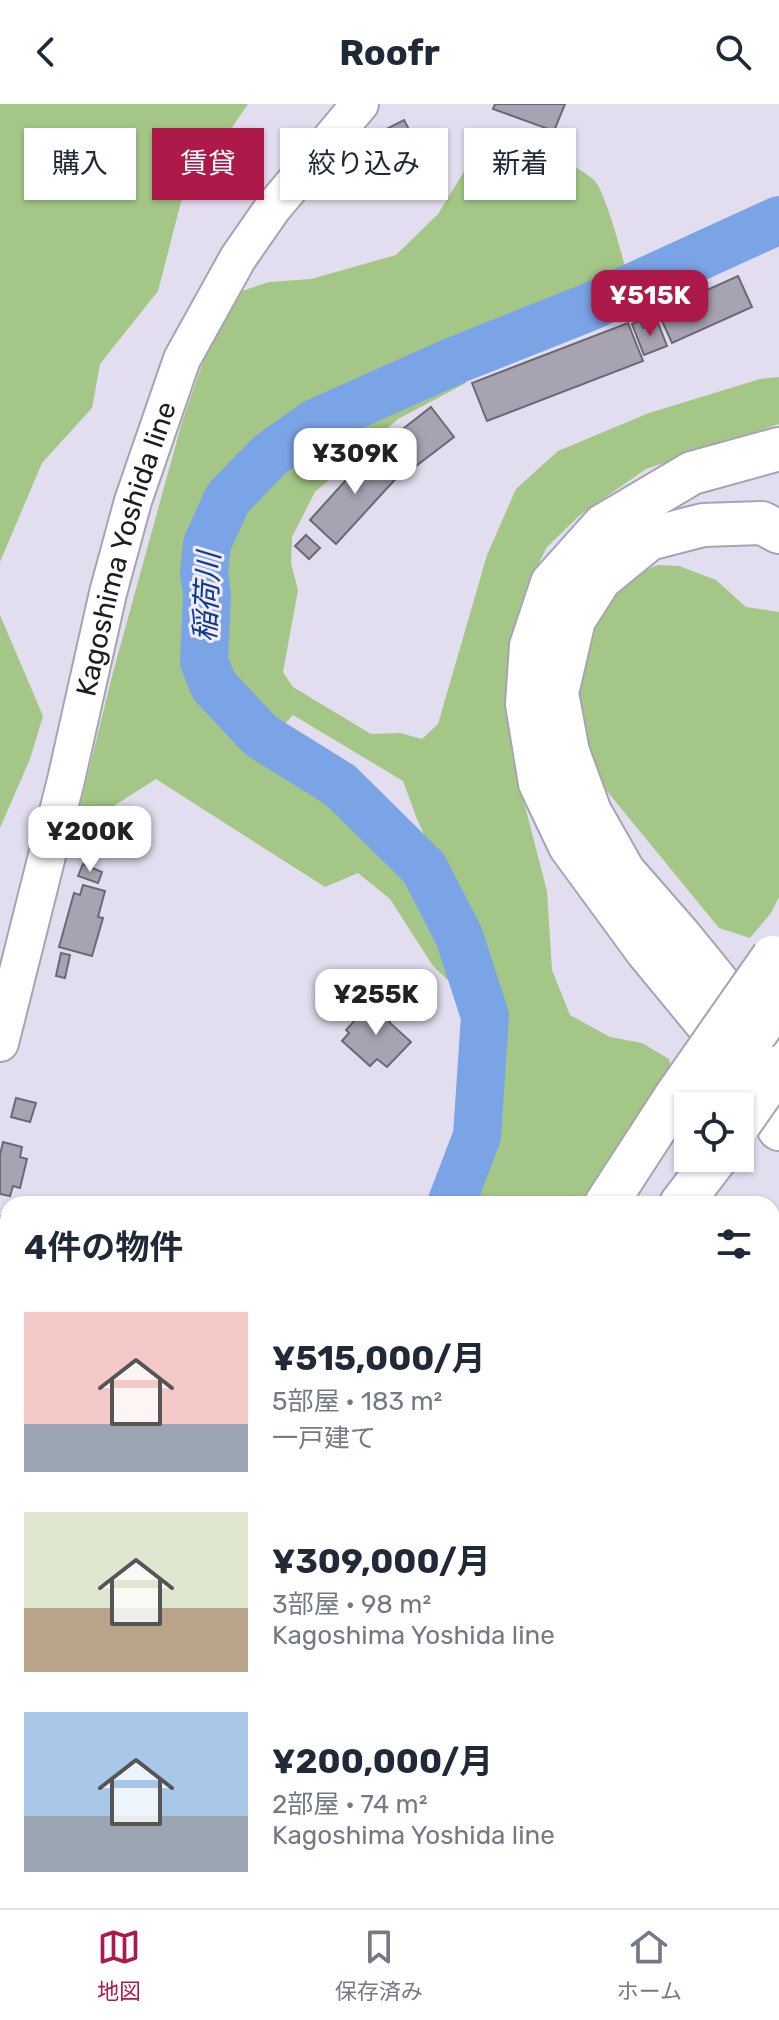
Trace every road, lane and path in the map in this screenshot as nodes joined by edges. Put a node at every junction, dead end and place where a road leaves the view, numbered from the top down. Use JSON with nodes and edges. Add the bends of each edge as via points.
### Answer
{"nodes":[{"id":1,"x":360,"y":104,"type":"edge"},
{"id":2,"x":779,"y":449,"type":"edge"},
{"id":3,"x":779,"y":532,"type":"edge"},
{"id":4,"x":776,"y":951,"type":"edge"},
{"id":5,"x":779,"y":1001,"type":"edge"},
{"id":6,"x":0,"y":1043,"type":"edge"},
{"id":7,"x":779,"y":1058,"type":"edge"},
{"id":8,"x":779,"y":1067,"type":"edge"},
{"id":9,"x":698,"y":1092,"type":"edge"},
{"id":10,"x":703,"y":1092,"type":"edge"},
{"id":11,"x":754,"y":1103,"type":"edge"},
{"id":12,"x":674,"y":1126,"type":"edge"},
{"id":13,"x":779,"y":1129,"type":"edge"},
{"id":14,"x":674,"y":1133,"type":"edge"},
{"id":15,"x":705,"y":1172,"type":"edge"},
{"id":16,"x":613,"y":1196,"type":"edge"},
{"id":17,"x":634,"y":1196,"type":"edge"},
{"id":18,"x":687,"y":1196,"type":"edge"}],
"edges":[{"from":1,"to":6,"type":"main road","name":"Kagoshima Yoshida line","via":[[272,209],[182,359],[108,593]]},
{"from":2,"to":13,"type":"highway","via":[[692,473],[604,525],[552,583],[531,646],[527,704],[540,783],[570,846],[647,951],[750,1076]]},
{"from":3,"to":7,"type":"highway","via":[[762,523],[703,525],[649,539],[600,579],[574,620],[557,693],[572,764],[590,812],[624,872]]},
{"from":4,"to":9,"type":"highway","bridge":true},
{"from":5,"to":10,"type":"highway","bridge":true},
{"from":8,"to":11,"type":"highway","bridge":true},
{"from":12,"to":16,"type":"highway"},
{"from":14,"to":17,"type":"highway"},
{"from":15,"to":18,"type":"highway"}]}
